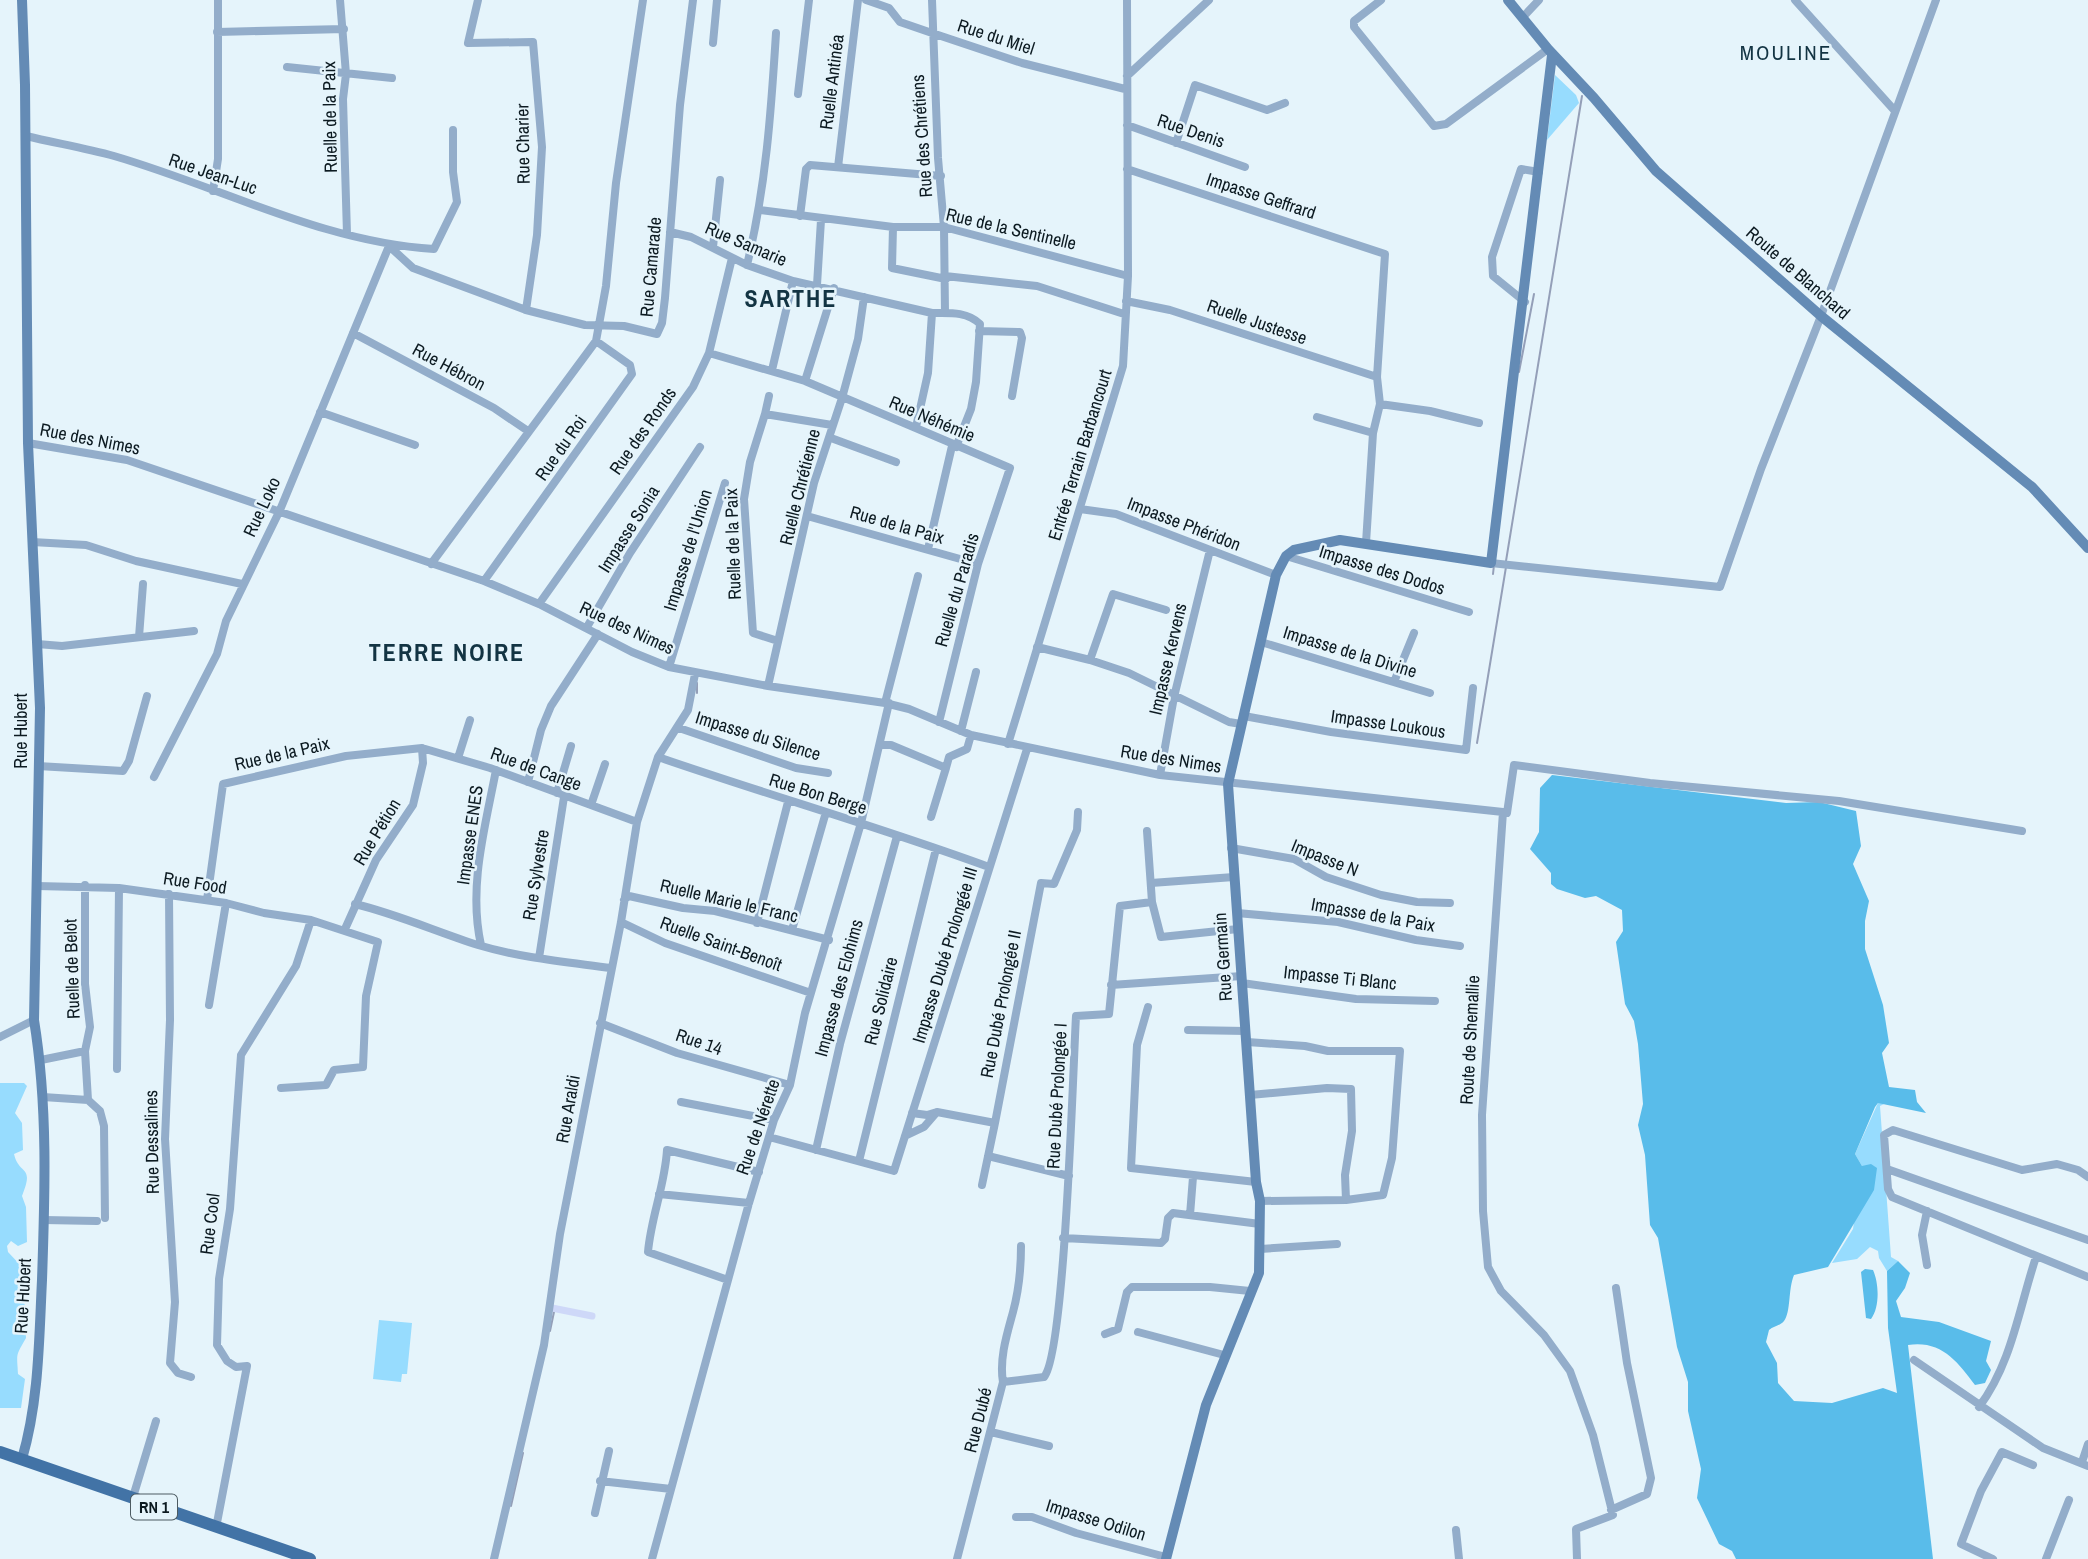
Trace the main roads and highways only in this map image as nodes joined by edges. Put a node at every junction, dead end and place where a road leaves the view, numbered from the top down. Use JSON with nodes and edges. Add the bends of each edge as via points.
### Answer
{"nodes":[{"id":1,"x":0,"y":1452,"type":"edge"},
{"id":2,"x":310,"y":1559,"type":"edge"}],
"edges":[{"from":1,"to":2,"type":"main road","number":"RN 1"}]}
